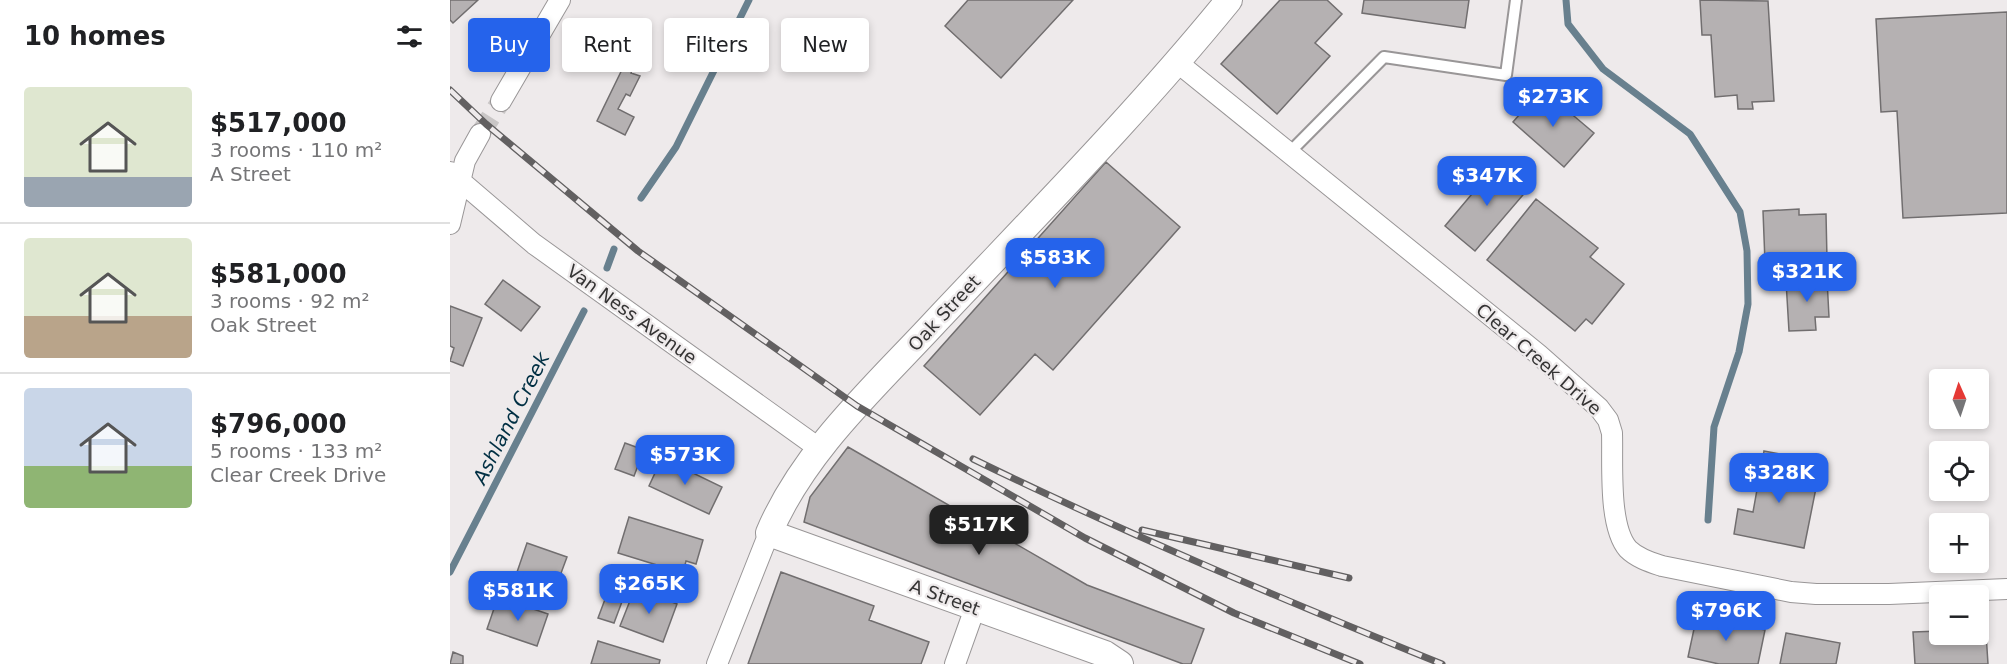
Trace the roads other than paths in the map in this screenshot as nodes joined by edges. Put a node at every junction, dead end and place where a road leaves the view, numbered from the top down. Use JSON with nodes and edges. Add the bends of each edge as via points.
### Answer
{"nodes":[{"id":1,"x":560,"y":0,"type":"edge"},
{"id":2,"x":1229,"y":0,"type":"edge"},
{"id":3,"x":1516,"y":0,"type":"edge"},
{"id":4,"x":1178,"y":63,"type":"junction"},
{"id":5,"x":501,"y":101,"type":"tunnel mouth"},
{"id":6,"x":480,"y":134,"type":"tunnel mouth"},
{"id":7,"x":1289,"y":153,"type":"junction"},
{"id":8,"x":456,"y":177,"type":"edge"},
{"id":9,"x":450,"y":224,"type":"edge"},
{"id":10,"x":820,"y":449,"type":"junction"},
{"id":11,"x":769,"y":533,"type":"junction"},
{"id":12,"x":2007,"y":589,"type":"edge"},
{"id":13,"x":975,"y":608,"type":"junction"},
{"id":14,"x":717,"y":664,"type":"edge"},
{"id":15,"x":955,"y":664,"type":"edge"},
{"id":16,"x":1120,"y":664,"type":"edge"}],
"edges":[{"from":1,"to":5,"type":"street"},
{"from":2,"to":4,"type":"street","name":"Oak Street"},
{"from":3,"to":7,"type":"lane","via":[[1506,75],[1384,57]]},
{"from":4,"to":7,"type":"street","name":"Clear Creek Drive"},
{"from":4,"to":10,"type":"street","name":"Oak Street"},
{"from":6,"to":8,"type":"street"},
{"from":7,"to":12,"type":"street","name":"Clear Creek Drive","via":[[1599,408],[1612,433],[1617,524],[1626,546],[1642,559],[1791,592],[1888,594]]},
{"from":8,"to":9,"type":"street"},
{"from":8,"to":10,"type":"street","name":"Van Ness Avenue","via":[[534,244]]},
{"from":10,"to":11,"type":"street","name":"Oak Street","via":[[792,486]]},
{"from":11,"to":13,"type":"street","name":"A Street"},
{"from":11,"to":14,"type":"street","name":"Oak Street"},
{"from":13,"to":15,"type":"street"},
{"from":13,"to":16,"type":"street","name":"A Street","via":[[1105,654]]}]}
